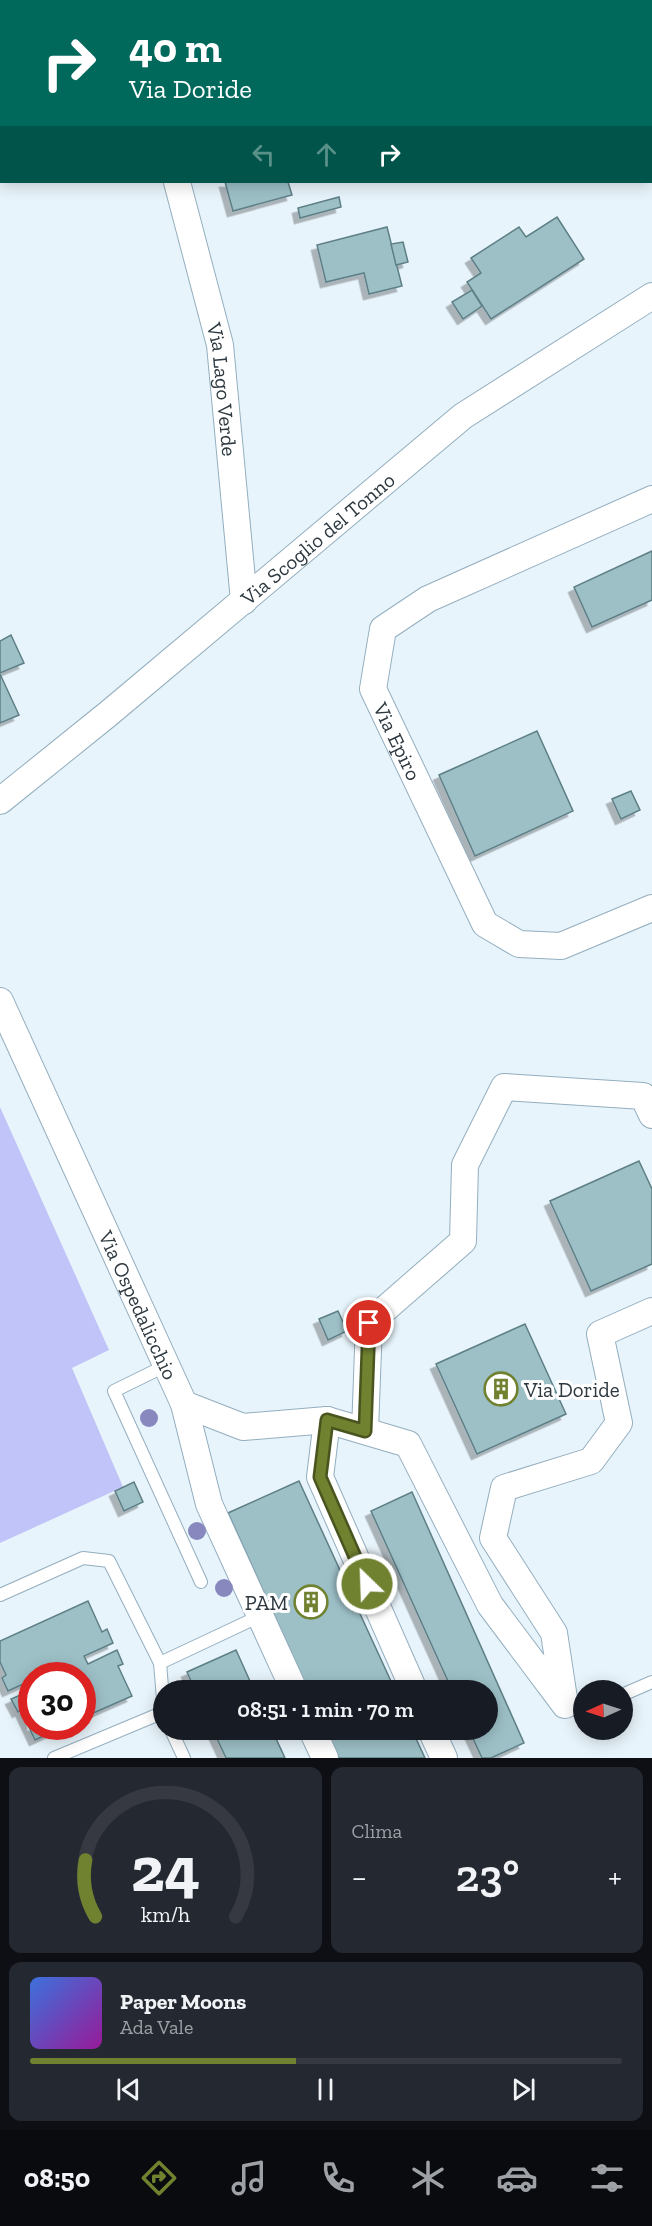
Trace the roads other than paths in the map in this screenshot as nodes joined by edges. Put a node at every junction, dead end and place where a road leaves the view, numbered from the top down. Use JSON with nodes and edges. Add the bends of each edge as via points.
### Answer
{"nodes":[{"id":1,"x":177,"y":183,"type":"edge"},
{"id":2,"x":652,"y":296,"type":"edge"},
{"id":3,"x":652,"y":499,"type":"edge"},
{"id":4,"x":244,"y":601,"type":"junction"},
{"id":5,"x":0,"y":801,"type":"edge"},
{"id":6,"x":652,"y":908,"type":"edge"},
{"id":7,"x":0,"y":1001,"type":"edge"},
{"id":8,"x":652,"y":1115,"type":"edge"},
{"id":9,"x":652,"y":1311,"type":"edge"},
{"id":10,"x":167,"y":1365,"type":"junction"},
{"id":11,"x":184,"y":1404,"type":"junction"},
{"id":12,"x":327,"y":1420,"type":"junction"},
{"id":13,"x":365,"y":1431,"type":"junction"},
{"id":14,"x":201,"y":1582,"type":"dead end"},
{"id":15,"x":0,"y":1595,"type":"edge"},
{"id":16,"x":260,"y":1616,"type":"junction"},
{"id":17,"x":160,"y":1663,"type":"junction"},
{"id":18,"x":161,"y":1680,"type":"edge"},
{"id":19,"x":289,"y":1680,"type":"edge"},
{"id":20,"x":410,"y":1680,"type":"edge"},
{"id":21,"x":652,"y":1682,"type":"edge"},
{"id":22,"x":633,"y":1690,"type":"edge"},
{"id":23,"x":573,"y":1704,"type":"edge"},
{"id":24,"x":573,"y":1707,"type":"edge"},
{"id":25,"x":153,"y":1717,"type":"edge"},
{"id":26,"x":176,"y":1740,"type":"edge"},
{"id":27,"x":317,"y":1740,"type":"edge"},
{"id":28,"x":436,"y":1740,"type":"edge"},
{"id":29,"x":54,"y":1758,"type":"edge"},
{"id":30,"x":184,"y":1758,"type":"edge"},
{"id":31,"x":325,"y":1758,"type":"edge"},
{"id":32,"x":444,"y":1758,"type":"edge"}],
"edges":[{"from":1,"to":4,"type":"street","name":"Via Lago Verde","via":[[220,345]]},
{"from":2,"to":4,"type":"street","name":"Via Scoglio del Tonno","via":[[463,417]]},
{"from":3,"to":6,"type":"street","name":"Via Epiro","via":[[428,599],[383,629],[373,689],[485,924],[519,944],[561,946]]},
{"from":4,"to":5,"type":"street","name":"Via Scoglio del Tonno"},
{"from":7,"to":10,"type":"street","name":"Via Ospedalicchio"},
{"from":8,"to":13,"type":"street","via":[[643,1096],[504,1087],[465,1164],[463,1241],[369,1323]]},
{"from":9,"to":23,"type":"street","via":[[600,1334],[620,1423],[591,1461],[504,1488],[493,1538],[554,1632]]},
{"from":10,"to":11,"type":"street","name":"Via Ospedalicchio"},
{"from":10,"to":14,"type":"lane","via":[[114,1391]]},
{"from":11,"to":12,"type":"street","via":[[243,1427]]},
{"from":11,"to":16,"type":"street","name":"Via Ospedalicchio","via":[[209,1504]]},
{"from":12,"to":13,"type":"street"},
{"from":12,"to":20,"type":"street","via":[[320,1477]]},
{"from":13,"to":24,"type":"street","via":[[408,1444],[490,1605]]},
{"from":15,"to":17,"type":"lane","via":[[82,1558],[109,1561]]},
{"from":16,"to":17,"type":"lane"},
{"from":16,"to":19,"type":"street","name":"Via Ospedalicchio"},
{"from":17,"to":18,"type":"lane"},
{"from":21,"to":22,"type":"lane"},
{"from":25,"to":29,"type":"lane"},
{"from":26,"to":30,"type":"lane"},
{"from":27,"to":31,"type":"street"},
{"from":28,"to":32,"type":"street"}]}
